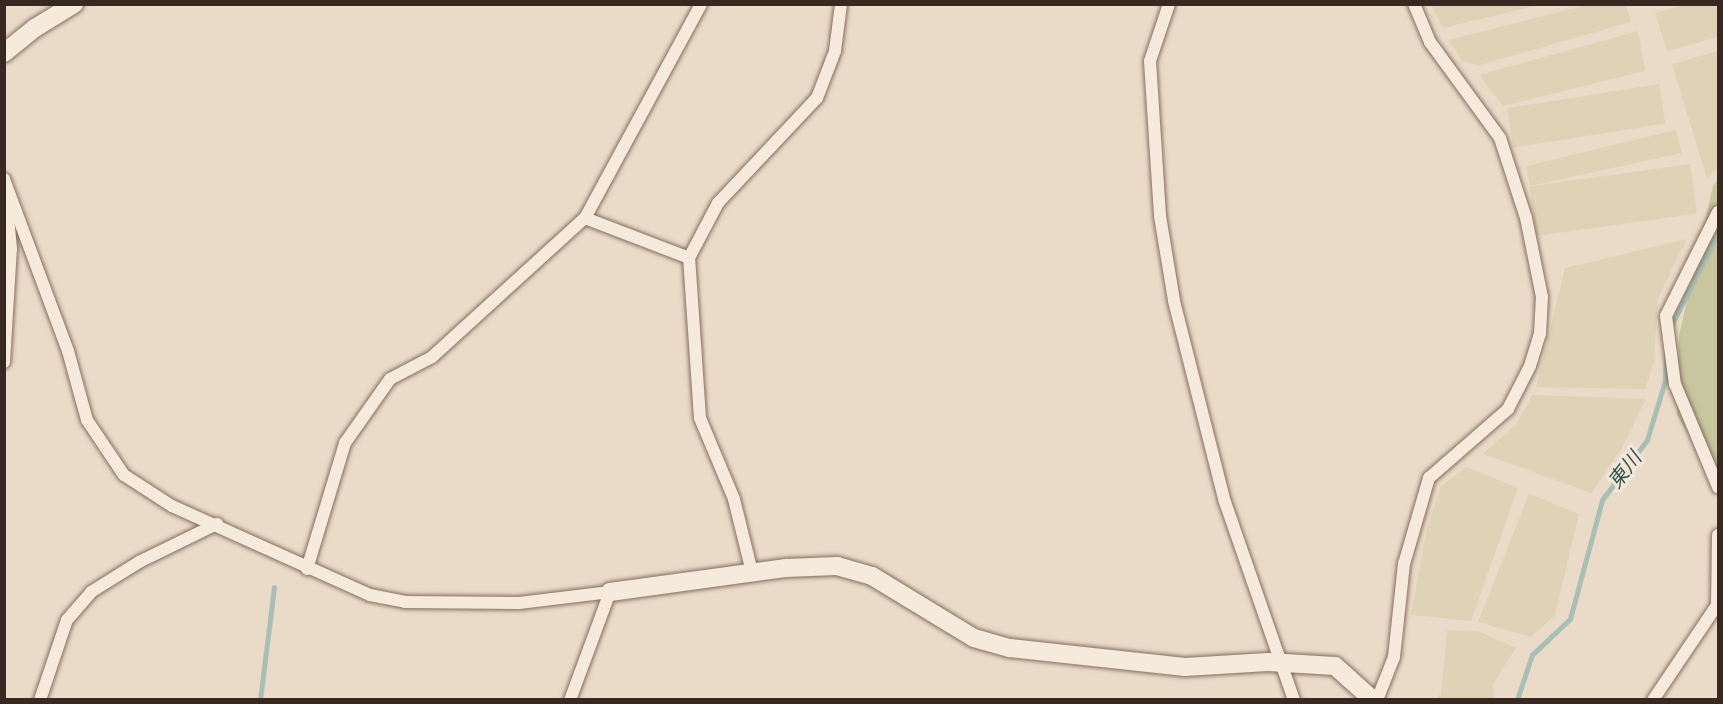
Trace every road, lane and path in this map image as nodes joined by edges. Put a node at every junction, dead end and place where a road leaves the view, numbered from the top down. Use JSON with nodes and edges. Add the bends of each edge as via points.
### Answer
{"nodes":[{"id":1,"x":74,"y":4,"type":"edge"},
{"id":2,"x":701,"y":4,"type":"edge"},
{"id":3,"x":841,"y":4,"type":"edge"},
{"id":4,"x":1169,"y":4,"type":"edge"},
{"id":5,"x":1414,"y":4,"type":"edge"},
{"id":6,"x":4,"y":53,"type":"edge"},
{"id":7,"x":5,"y":180,"type":"edge"},
{"id":8,"x":1719,"y":212,"type":"edge"},
{"id":9,"x":585,"y":218,"type":"junction"},
{"id":10,"x":689,"y":258,"type":"junction"},
{"id":11,"x":4,"y":362,"type":"edge"},
{"id":12,"x":1719,"y":487,"type":"edge"},
{"id":13,"x":217,"y":524,"type":"junction"},
{"id":14,"x":1719,"y":535,"type":"edge"},
{"id":15,"x":307,"y":569,"type":"junction"},
{"id":16,"x":752,"y":572,"type":"junction"},
{"id":17,"x":610,"y":592,"type":"junction"},
{"id":18,"x":1280,"y":663,"type":"junction"},
{"id":19,"x":40,"y":699,"type":"edge"},
{"id":20,"x":570,"y":699,"type":"edge"},
{"id":21,"x":1294,"y":699,"type":"edge"},
{"id":22,"x":1375,"y":699,"type":"edge"},
{"id":23,"x":1653,"y":699,"type":"edge"}],
"edges":[{"from":1,"to":6,"type":"street","via":[[34,28]]},
{"from":2,"to":9,"type":"street"},
{"from":3,"to":10,"type":"street","via":[[835,51],[817,98],[718,203]]},
{"from":4,"to":18,"type":"street","via":[[1150,61],[1160,216],[1172,290],[1225,502]]},
{"from":5,"to":22,"type":"street","via":[[1430,42],[1500,138],[1526,218],[1542,297],[1540,334],[1508,409],[1429,478],[1404,564],[1394,657]]},
{"from":7,"to":11,"type":"street","via":[[11,249]]},
{"from":7,"to":13,"type":"street","via":[[68,351],[87,420],[124,475],[172,506]]},
{"from":8,"to":12,"type":"street","via":[[1666,316],[1675,384]]},
{"from":9,"to":10,"type":"street"},
{"from":9,"to":15,"type":"street","via":[[432,357],[390,379],[345,443]]},
{"from":10,"to":16,"type":"street","via":[[700,418],[734,499]]},
{"from":13,"to":15,"type":"street"},
{"from":13,"to":19,"type":"street","via":[[139,562],[91,592],[67,620]]},
{"from":14,"to":23,"type":"street","via":[[1716,605]]},
{"from":15,"to":17,"type":"street","via":[[370,595],[405,602],[519,603]]},
{"from":16,"to":17,"type":"street"},
{"from":16,"to":18,"type":"street","via":[[837,566],[872,576],[974,638],[1010,648],[1185,667]]},
{"from":17,"to":20,"type":"street"},
{"from":18,"to":21,"type":"street"},
{"from":18,"to":22,"type":"street","via":[[1335,666]]}]}
